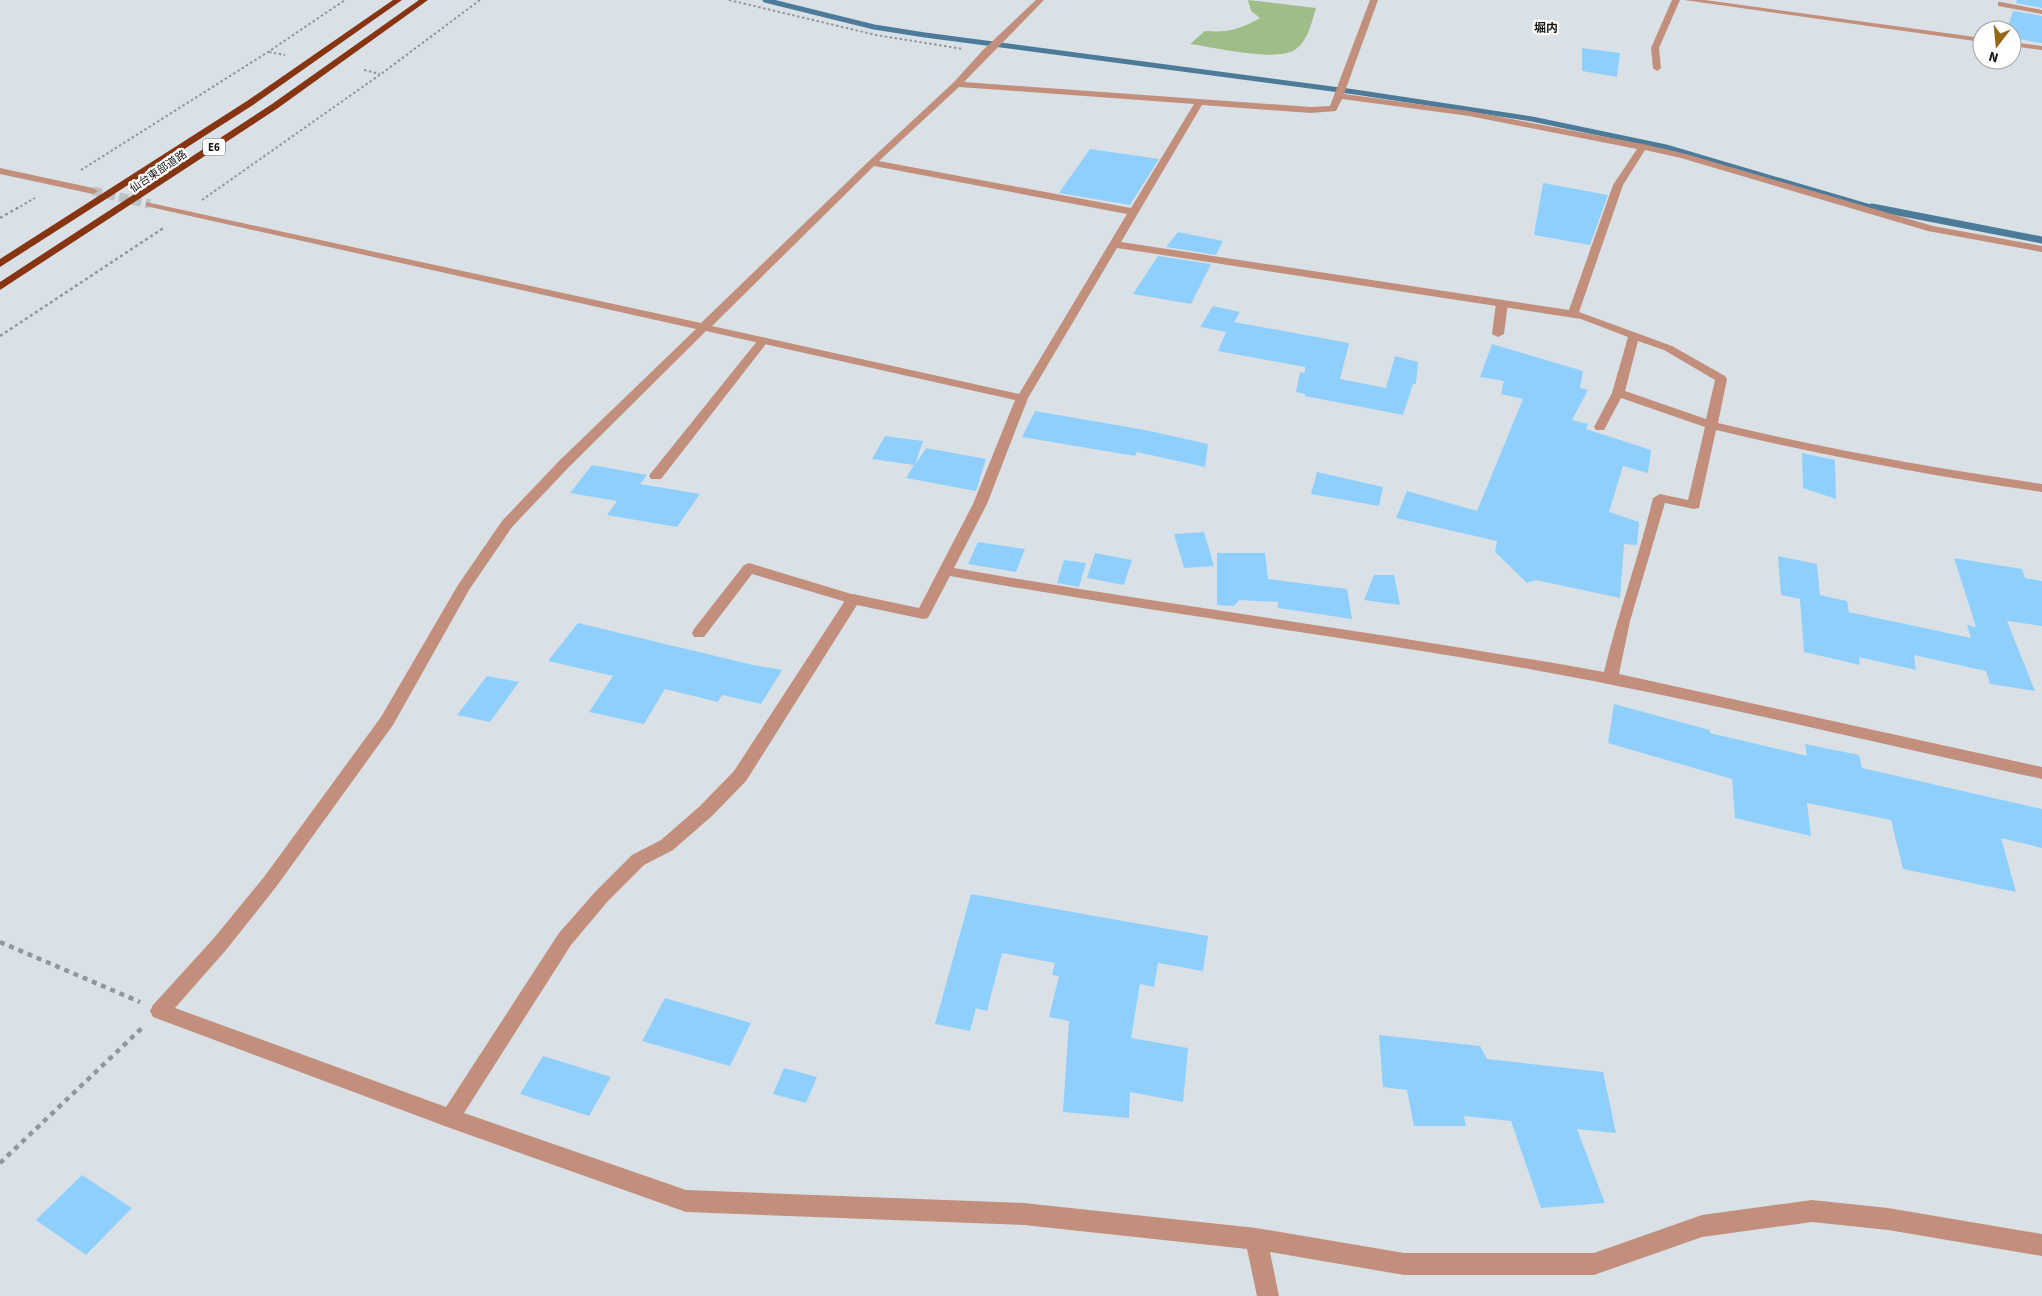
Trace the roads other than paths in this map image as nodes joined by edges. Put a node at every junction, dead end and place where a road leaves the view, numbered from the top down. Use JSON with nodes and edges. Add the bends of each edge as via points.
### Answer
{"nodes":[{"id":1,"x":398,"y":0,"type":"edge"},
{"id":2,"x":424,"y":0,"type":"edge"},
{"id":3,"x":1040,"y":0,"type":"edge"},
{"id":4,"x":1374,"y":0,"type":"edge"},
{"id":5,"x":1676,"y":0,"type":"edge"},
{"id":6,"x":1688,"y":0,"type":"edge"},
{"id":7,"x":2001,"y":4,"type":"dead end"},
{"id":8,"x":2042,"y":12,"type":"edge"},
{"id":9,"x":1972,"y":39,"type":"edge"},
{"id":10,"x":2022,"y":45,"type":"edge"},
{"id":11,"x":2042,"y":48,"type":"edge"},
{"id":12,"x":1657,"y":68,"type":"dead end"},
{"id":13,"x":957,"y":84,"type":"junction"},
{"id":14,"x":1340,"y":93,"type":"junction"},
{"id":15,"x":1200,"y":101,"type":"junction"},
{"id":16,"x":1643,"y":147,"type":"junction"},
{"id":17,"x":872,"y":164,"type":"junction"},
{"id":18,"x":0,"y":171,"type":"edge"},
{"id":19,"x":93,"y":191,"type":"tunnel mouth"},
{"id":20,"x":150,"y":204,"type":"tunnel mouth"},
{"id":21,"x":1134,"y":212,"type":"junction"},
{"id":22,"x":1115,"y":244,"type":"junction"},
{"id":23,"x":2042,"y":249,"type":"edge"},
{"id":24,"x":0,"y":264,"type":"edge"},
{"id":25,"x":0,"y":287,"type":"edge"},
{"id":26,"x":1502,"y":303,"type":"junction"},
{"id":27,"x":1573,"y":314,"type":"junction"},
{"id":28,"x":703,"y":329,"type":"junction"},
{"id":29,"x":1498,"y":334,"type":"dead end"},
{"id":30,"x":1634,"y":334,"type":"junction"},
{"id":31,"x":762,"y":342,"type":"junction"},
{"id":32,"x":1618,"y":392,"type":"junction"},
{"id":33,"x":1022,"y":398,"type":"junction"},
{"id":34,"x":1712,"y":425,"type":"junction"},
{"id":35,"x":1600,"y":427,"type":"dead end"},
{"id":36,"x":656,"y":476,"type":"dead end"},
{"id":37,"x":2042,"y":488,"type":"edge"},
{"id":38,"x":946,"y":571,"type":"junction"},
{"id":39,"x":853,"y":599,"type":"junction"},
{"id":40,"x":699,"y":633,"type":"dead end"},
{"id":41,"x":1610,"y":678,"type":"junction"},
{"id":42,"x":2042,"y":773,"type":"edge"},
{"id":43,"x":450,"y":1118,"type":"junction"},
{"id":44,"x":1256,"y":1239,"type":"junction"},
{"id":45,"x":2042,"y":1245,"type":"edge"},
{"id":46,"x":1268,"y":1296,"type":"edge"}],
"edges":[{"from":1,"to":24,"type":"highway","name":"仙台東部道路","number":"E6","via":[[250,102]]},
{"from":2,"to":25,"type":"highway","name":"仙台東部道路","number":"E6","via":[[275,106]]},
{"from":3,"to":13,"type":"street"},
{"from":4,"to":14,"type":"street"},
{"from":5,"to":12,"type":"street","via":[[1655,48]]},
{"from":6,"to":9,"type":"street"},
{"from":7,"to":8,"type":"street"},
{"from":10,"to":11,"type":"street"},
{"from":13,"to":15,"type":"street"},
{"from":13,"to":17,"type":"street"},
{"from":14,"to":15,"type":"street","via":[[1333,109]]},
{"from":14,"to":16,"type":"street","via":[[1485,116]]},
{"from":15,"to":21,"type":"street"},
{"from":16,"to":23,"type":"street","via":[[1932,229]]},
{"from":16,"to":27,"type":"street","via":[[1618,185]]},
{"from":17,"to":21,"type":"street"},
{"from":17,"to":28,"type":"street"},
{"from":18,"to":19,"type":"street"},
{"from":20,"to":28,"type":"street"},
{"from":21,"to":22,"type":"street"},
{"from":22,"to":26,"type":"street"},
{"from":22,"to":33,"type":"street"},
{"from":26,"to":27,"type":"street"},
{"from":26,"to":29,"type":"street"},
{"from":27,"to":30,"type":"street"},
{"from":28,"to":31,"type":"street"},
{"from":28,"to":43,"type":"street","via":[[564,464],[508,524],[463,588],[387,721],[270,882],[160,1011]]},
{"from":30,"to":32,"type":"street"},
{"from":30,"to":34,"type":"street","via":[[1668,348],[1721,378]]},
{"from":31,"to":33,"type":"street"},
{"from":31,"to":36,"type":"street"},
{"from":32,"to":34,"type":"street"},
{"from":32,"to":35,"type":"street"},
{"from":33,"to":38,"type":"street","via":[[980,504]]},
{"from":34,"to":37,"type":"street","via":[[1940,472]]},
{"from":34,"to":41,"type":"street","via":[[1694,505],[1660,498],[1623,620]]},
{"from":38,"to":39,"type":"street","via":[[923,614]]},
{"from":38,"to":41,"type":"street"},
{"from":39,"to":40,"type":"street","via":[[749,568]]},
{"from":39,"to":43,"type":"street","via":[[740,776],[667,844],[638,860],[584,917],[555,954]]},
{"from":41,"to":42,"type":"street"},
{"from":43,"to":44,"type":"street","via":[[686,1201],[1024,1214]]},
{"from":44,"to":45,"type":"street","via":[[1404,1264],[1594,1264],[1702,1226],[1812,1211],[1888,1219]]},
{"from":44,"to":46,"type":"street"}]}
